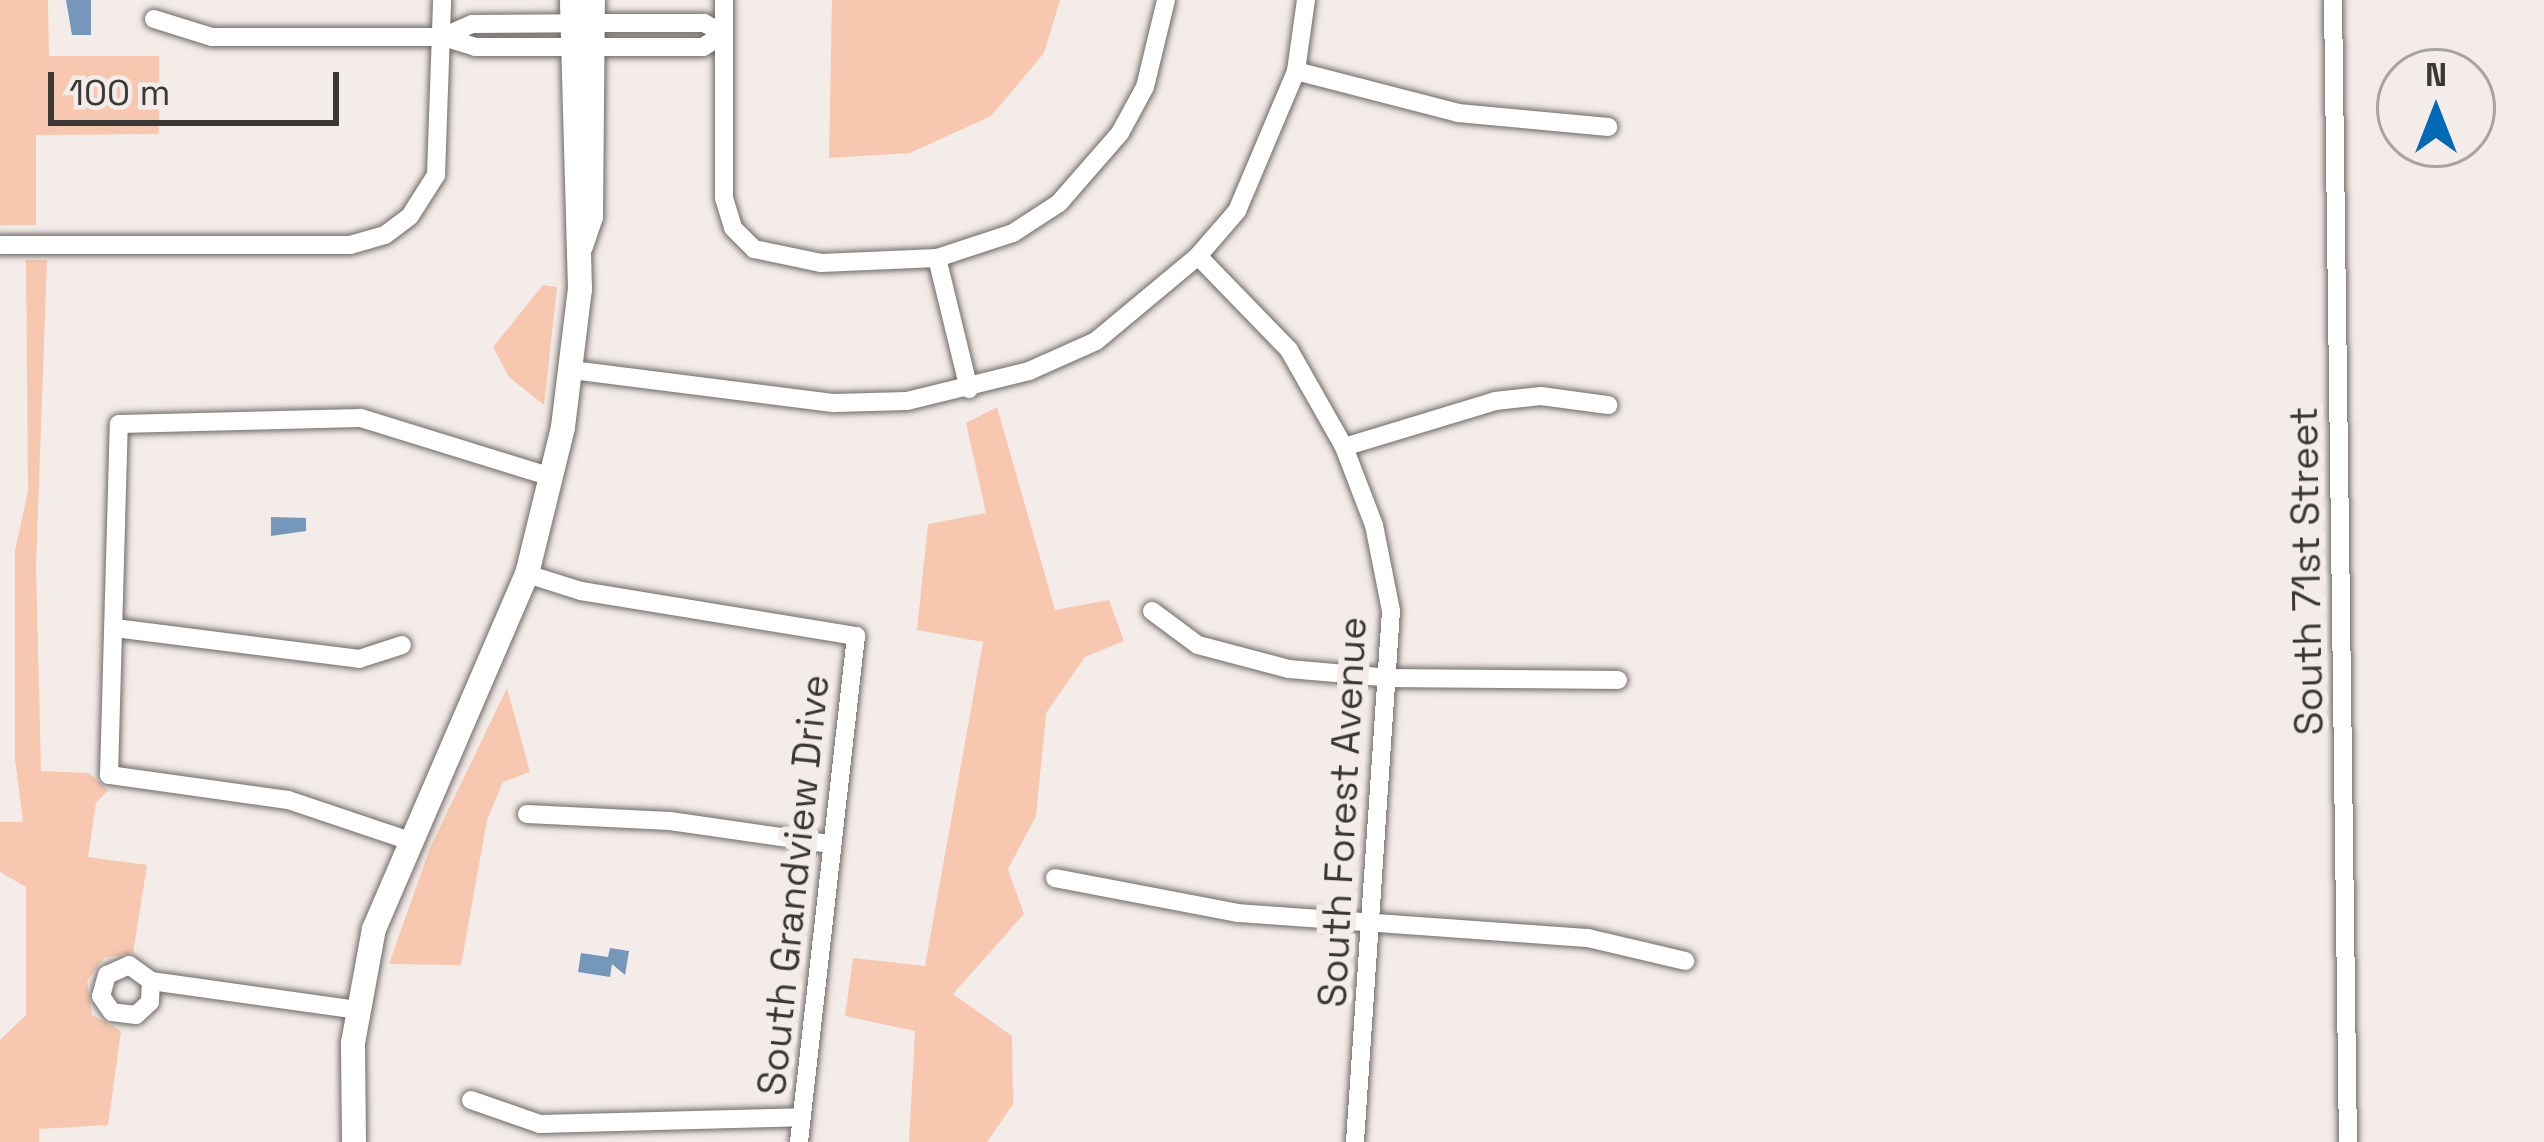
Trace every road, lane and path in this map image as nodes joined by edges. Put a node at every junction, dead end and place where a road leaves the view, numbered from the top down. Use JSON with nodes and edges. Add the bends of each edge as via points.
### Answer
{"nodes":[{"id":1,"x":442,"y":0,"type":"edge"},
{"id":2,"x":724,"y":0,"type":"edge"},
{"id":3,"x":1166,"y":0,"type":"edge"},
{"id":4,"x":1306,"y":0,"type":"edge"},
{"id":5,"x":2333,"y":0,"type":"edge"},
{"id":6,"x":154,"y":19,"type":"dead end"},
{"id":7,"x":583,"y":26,"type":"edge"},
{"id":8,"x":724,"y":34,"type":"junction"},
{"id":9,"x":443,"y":37,"type":"junction"},
{"id":10,"x":1296,"y":71,"type":"junction"},
{"id":11,"x":1608,"y":127,"type":"dead end"},
{"id":12,"x":0,"y":245,"type":"edge"},
{"id":13,"x":1198,"y":256,"type":"junction"},
{"id":14,"x":937,"y":258,"type":"junction"},
{"id":15,"x":572,"y":370,"type":"junction"},
{"id":16,"x":969,"y":389,"type":"junction"},
{"id":17,"x":1608,"y":406,"type":"dead end"},
{"id":18,"x":1344,"y":447,"type":"junction"},
{"id":19,"x":552,"y":476,"type":"junction"},
{"id":20,"x":526,"y":574,"type":"junction"},
{"id":21,"x":1152,"y":611,"type":"dead end"},
{"id":22,"x":115,"y":628,"type":"junction"},
{"id":23,"x":402,"y":645,"type":"dead end"},
{"id":24,"x":1391,"y":679,"type":"junction"},
{"id":25,"x":1618,"y":680,"type":"dead end"},
{"id":26,"x":526,"y":814,"type":"dead end"},
{"id":27,"x":407,"y":840,"type":"junction"},
{"id":28,"x":830,"y":844,"type":"junction"},
{"id":29,"x":1055,"y":878,"type":"dead end"},
{"id":30,"x":1372,"y":924,"type":"junction"},
{"id":31,"x":1685,"y":962,"type":"dead end"},
{"id":32,"x":151,"y":981,"type":"dead end"},
{"id":33,"x":357,"y":1010,"type":"junction"},
{"id":34,"x":471,"y":1100,"type":"dead end"},
{"id":35,"x":801,"y":1118,"type":"junction"},
{"id":36,"x":354,"y":1142,"type":"edge"},
{"id":37,"x":799,"y":1142,"type":"edge"},
{"id":38,"x":1355,"y":1142,"type":"edge"},
{"id":39,"x":2348,"y":1142,"type":"edge"}],
"edges":[{"from":1,"to":9,"type":"street"},
{"from":2,"to":8,"type":"street"},
{"from":3,"to":14,"type":"street","via":[[1145,88],[1094,166],[1013,233]]},
{"from":4,"to":10,"type":"street"},
{"from":5,"to":39,"type":"street","name":"South 71st Street"},
{"from":6,"to":9,"type":"street","via":[[212,37]]},
{"from":7,"to":8,"type":"street","via":[[703,46]]},
{"from":7,"to":9,"type":"street","via":[[472,25]]},
{"from":7,"to":15,"type":"street"},
{"from":8,"to":14,"type":"street","via":[[724,198],[733,228],[754,249],[821,263]]},
{"from":9,"to":12,"type":"street","via":[[436,175],[410,216],[385,235],[350,245]]},
{"from":10,"to":11,"type":"street","via":[[1458,113]]},
{"from":10,"to":13,"type":"street","via":[[1237,211]]},
{"from":13,"to":16,"type":"street","via":[[1096,341]]},
{"from":13,"to":18,"type":"street","name":"South Forest Avenue","via":[[1289,350]]},
{"from":14,"to":16,"type":"street"},
{"from":15,"to":16,"type":"street","via":[[835,403]]},
{"from":15,"to":19,"type":"street"},
{"from":17,"to":18,"type":"street","via":[[1541,397],[1495,401]]},
{"from":18,"to":24,"type":"street","name":"South Forest Avenue","via":[[1374,525],[1390,611]]},
{"from":19,"to":20,"type":"street"},
{"from":19,"to":22,"type":"street","via":[[361,418],[119,424]]},
{"from":20,"to":27,"type":"street"},
{"from":20,"to":28,"type":"street","name":"South Grandview Drive","via":[[581,591],[856,636]]},
{"from":21,"to":24,"type":"street","via":[[1198,645],[1289,668]]},
{"from":22,"to":23,"type":"street","via":[[359,659]]},
{"from":22,"to":27,"type":"street","via":[[110,775],[288,800]]},
{"from":24,"to":25,"type":"street"},
{"from":24,"to":30,"type":"street","name":"South Forest Avenue"},
{"from":26,"to":28,"type":"street","via":[[670,820]]},
{"from":27,"to":33,"type":"street","via":[[374,929]]},
{"from":28,"to":35,"type":"street","name":"South Grandview Drive"},
{"from":29,"to":30,"type":"street","via":[[1238,913]]},
{"from":30,"to":31,"type":"street","via":[[1588,938]]},
{"from":30,"to":38,"type":"street","name":"South Forest Avenue"},
{"from":32,"to":33,"type":"street"},
{"from":33,"to":36,"type":"street"},
{"from":34,"to":35,"type":"street","via":[[540,1124]]},
{"from":35,"to":37,"type":"street","name":"South Grandview Drive"}]}
